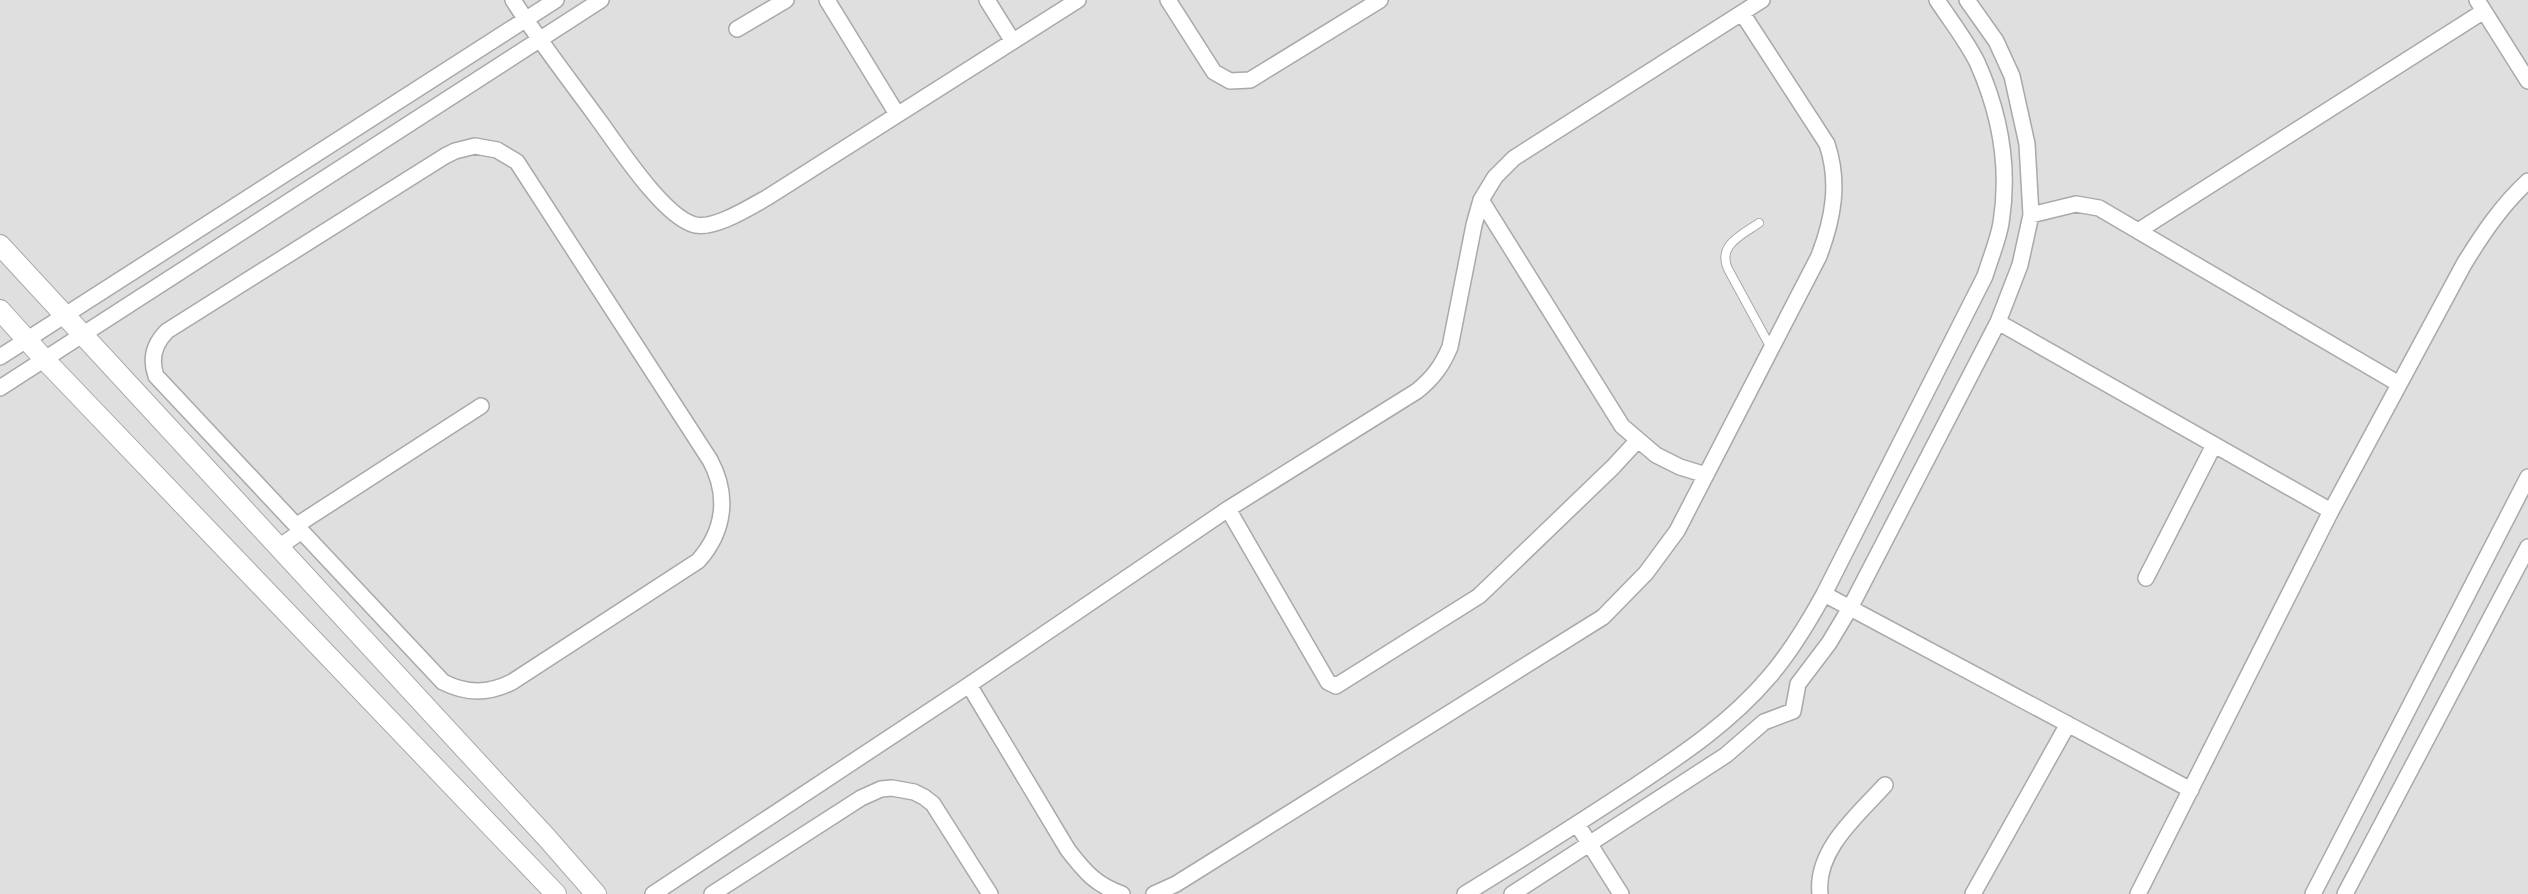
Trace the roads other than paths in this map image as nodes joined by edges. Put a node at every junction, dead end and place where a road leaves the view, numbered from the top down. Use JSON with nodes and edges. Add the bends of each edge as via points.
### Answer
{"nodes":[{"id":1,"x":513,"y":0,"type":"edge"},
{"id":2,"x":556,"y":0,"type":"edge"},
{"id":3,"x":600,"y":0,"type":"edge"},
{"id":4,"x":786,"y":0,"type":"edge"},
{"id":5,"x":827,"y":0,"type":"edge"},
{"id":6,"x":987,"y":0,"type":"edge"},
{"id":7,"x":1078,"y":0,"type":"edge"},
{"id":8,"x":1168,"y":0,"type":"edge"},
{"id":9,"x":1380,"y":0,"type":"edge"},
{"id":10,"x":1762,"y":0,"type":"edge"},
{"id":11,"x":1937,"y":0,"type":"edge"},
{"id":12,"x":1967,"y":0,"type":"edge"},
{"id":13,"x":2480,"y":6,"type":"edge"},
{"id":14,"x":1742,"y":13,"type":"junction"},
{"id":15,"x":526,"y":20,"type":"junction"},
{"id":16,"x":737,"y":29,"type":"dead end"},
{"id":17,"x":540,"y":40,"type":"junction"},
{"id":18,"x":1012,"y":40,"type":"junction"},
{"id":19,"x":2528,"y":81,"type":"edge"},
{"id":20,"x":897,"y":114,"type":"junction"},
{"id":21,"x":2528,"y":181,"type":"edge"},
{"id":22,"x":1481,"y":200,"type":"junction"},
{"id":23,"x":2031,"y":215,"type":"junction"},
{"id":24,"x":1759,"y":223,"type":"dead end"},
{"id":25,"x":2138,"y":231,"type":"junction"},
{"id":26,"x":0,"y":245,"type":"edge"},
{"id":27,"x":149,"y":262,"type":"junction"},
{"id":28,"x":163,"y":283,"type":"junction"},
{"id":29,"x":0,"y":310,"type":"edge"},
{"id":30,"x":63,"y":316,"type":"junction"},
{"id":31,"x":1998,"y":322,"type":"junction"},
{"id":32,"x":83,"y":334,"type":"junction"},
{"id":33,"x":27,"y":340,"type":"junction"},
{"id":34,"x":1771,"y":348,"type":"junction"},
{"id":35,"x":0,"y":357,"type":"edge"},
{"id":36,"x":45,"y":360,"type":"junction"},
{"id":37,"x":2399,"y":384,"type":"junction"},
{"id":38,"x":0,"y":388,"type":"edge"},
{"id":39,"x":482,"y":406,"type":"dead end"},
{"id":40,"x":1637,"y":441,"type":"junction"},
{"id":41,"x":2214,"y":445,"type":"junction"},
{"id":42,"x":1706,"y":475,"type":"junction"},
{"id":43,"x":2528,"y":477,"type":"edge"},
{"id":44,"x":1228,"y":509,"type":"junction"},
{"id":45,"x":2331,"y":512,"type":"junction"},
{"id":46,"x":296,"y":525,"type":"junction"},
{"id":47,"x":277,"y":546,"type":"junction"},
{"id":48,"x":2528,"y":546,"type":"edge"},
{"id":49,"x":2146,"y":578,"type":"dead end"},
{"id":50,"x":1824,"y":594,"type":"junction"},
{"id":51,"x":1850,"y":608,"type":"junction"},
{"id":52,"x":969,"y":685,"type":"junction"},
{"id":53,"x":2068,"y":724,"type":"junction"},
{"id":54,"x":1885,"y":785,"type":"dead end"},
{"id":55,"x":2191,"y":790,"type":"junction"},
{"id":56,"x":1577,"y":824,"type":"junction"},
{"id":57,"x":1590,"y":845,"type":"junction"},
{"id":58,"x":556,"y":894,"type":"edge"},
{"id":59,"x":596,"y":894,"type":"edge"},
{"id":60,"x":653,"y":894,"type":"edge"},
{"id":61,"x":712,"y":894,"type":"edge"},
{"id":62,"x":990,"y":894,"type":"edge"},
{"id":63,"x":1122,"y":894,"type":"edge"},
{"id":64,"x":1154,"y":894,"type":"edge"},
{"id":65,"x":1466,"y":894,"type":"edge"},
{"id":66,"x":1512,"y":894,"type":"edge"},
{"id":67,"x":1621,"y":894,"type":"edge"},
{"id":68,"x":1820,"y":894,"type":"edge"},
{"id":69,"x":1973,"y":894,"type":"edge"},
{"id":70,"x":2138,"y":894,"type":"edge"},
{"id":71,"x":2313,"y":894,"type":"edge"},
{"id":72,"x":2345,"y":894,"type":"edge"}],
"edges":[{"from":1,"to":15,"type":"street"},
{"from":2,"to":15,"type":"street"},
{"from":3,"to":17,"type":"street"},
{"from":4,"to":16,"type":"street"},
{"from":5,"to":20,"type":"street"},
{"from":6,"to":18,"type":"street"},
{"from":7,"to":18,"type":"street"},
{"from":8,"to":9,"type":"street","via":[[1214,72],[1230,81],[1250,80]]},
{"from":10,"to":14,"type":"street"},
{"from":11,"to":50,"type":"street","via":[[1976,60],[1997,114],[2005,189],[2001,225],[1985,276]]},
{"from":12,"to":23,"type":"street","via":[[1996,41],[2012,76],[2027,144]]},
{"from":13,"to":19,"type":"street"},
{"from":13,"to":25,"type":"street"},
{"from":14,"to":22,"type":"street","via":[[1514,158],[1495,177]]},
{"from":14,"to":34,"type":"street","via":[[1827,144],[1833,162],[1831,223],[1819,256]]},
{"from":15,"to":17,"type":"street"},
{"from":15,"to":27,"type":"street"},
{"from":17,"to":20,"type":"street","via":[[641,176],[679,217],[693,225],[742,212]]},
{"from":17,"to":28,"type":"street"},
{"from":18,"to":20,"type":"street"},
{"from":21,"to":37,"type":"street","via":[[2486,228]]},
{"from":22,"to":40,"type":"street","via":[[1611,411]]},
{"from":22,"to":44,"type":"street","via":[[1450,347],[1432,379]]},
{"from":23,"to":25,"type":"street","via":[[2063,206],[2086,205],[2099,208]]},
{"from":23,"to":31,"type":"street","via":[[2020,266]]},
{"from":24,"to":34,"type":"lane","via":[[1732,241],[1724,258]]},
{"from":25,"to":37,"type":"street"},
{"from":26,"to":30,"type":"street"},
{"from":27,"to":28,"type":"street"},
{"from":27,"to":30,"type":"street"},
{"from":28,"to":32,"type":"street"},
{"from":29,"to":33,"type":"street"},
{"from":30,"to":32,"type":"street"},
{"from":30,"to":33,"type":"street"},
{"from":31,"to":41,"type":"street"},
{"from":31,"to":51,"type":"street"},
{"from":32,"to":36,"type":"street"},
{"from":32,"to":47,"type":"street"},
{"from":33,"to":35,"type":"street"},
{"from":33,"to":36,"type":"street"},
{"from":34,"to":42,"type":"street"},
{"from":36,"to":38,"type":"street"},
{"from":36,"to":58,"type":"street"},
{"from":37,"to":45,"type":"street"},
{"from":39,"to":46,"type":"street"},
{"from":40,"to":42,"type":"street","via":[[1680,467]]},
{"from":40,"to":44,"type":"street","via":[[1479,596],[1339,686],[1328,682]]},
{"from":41,"to":45,"type":"street"},
{"from":41,"to":49,"type":"street"},
{"from":42,"to":64,"type":"street","via":[[1677,531],[1646,573],[1604,617],[1176,884]]},
{"from":43,"to":71,"type":"street"},
{"from":44,"to":52,"type":"street"},
{"from":45,"to":55,"type":"street"},
{"from":46,"to":46,"type":"street","via":[[443,682],[479,692],[512,682],[698,561],[713,541],[723,506],[716,471],[517,162],[485,147],[465,147],[167,331],[157,345],[153,360],[156,376]]},
{"from":46,"to":47,"type":"street","via":[[296,535]]},
{"from":47,"to":59,"type":"street"},
{"from":48,"to":72,"type":"street"},
{"from":50,"to":51,"type":"street"},
{"from":50,"to":56,"type":"street","via":[[1770,677],[1732,716],[1689,750]]},
{"from":51,"to":53,"type":"street"},
{"from":51,"to":57,"type":"street","via":[[1798,684],[1793,711],[1764,722],[1726,755]]},
{"from":52,"to":60,"type":"street"},
{"from":52,"to":63,"type":"street","via":[[1068,850],[1104,888]]},
{"from":53,"to":55,"type":"street"},
{"from":53,"to":69,"type":"street"},
{"from":54,"to":68,"type":"street","via":[[1828,853],[1821,870]]},
{"from":55,"to":70,"type":"street"},
{"from":56,"to":57,"type":"street"},
{"from":56,"to":65,"type":"street"},
{"from":57,"to":66,"type":"street"},
{"from":57,"to":67,"type":"street"},
{"from":61,"to":62,"type":"street","via":[[861,798],[892,788],[914,792],[933,804]]}]}
